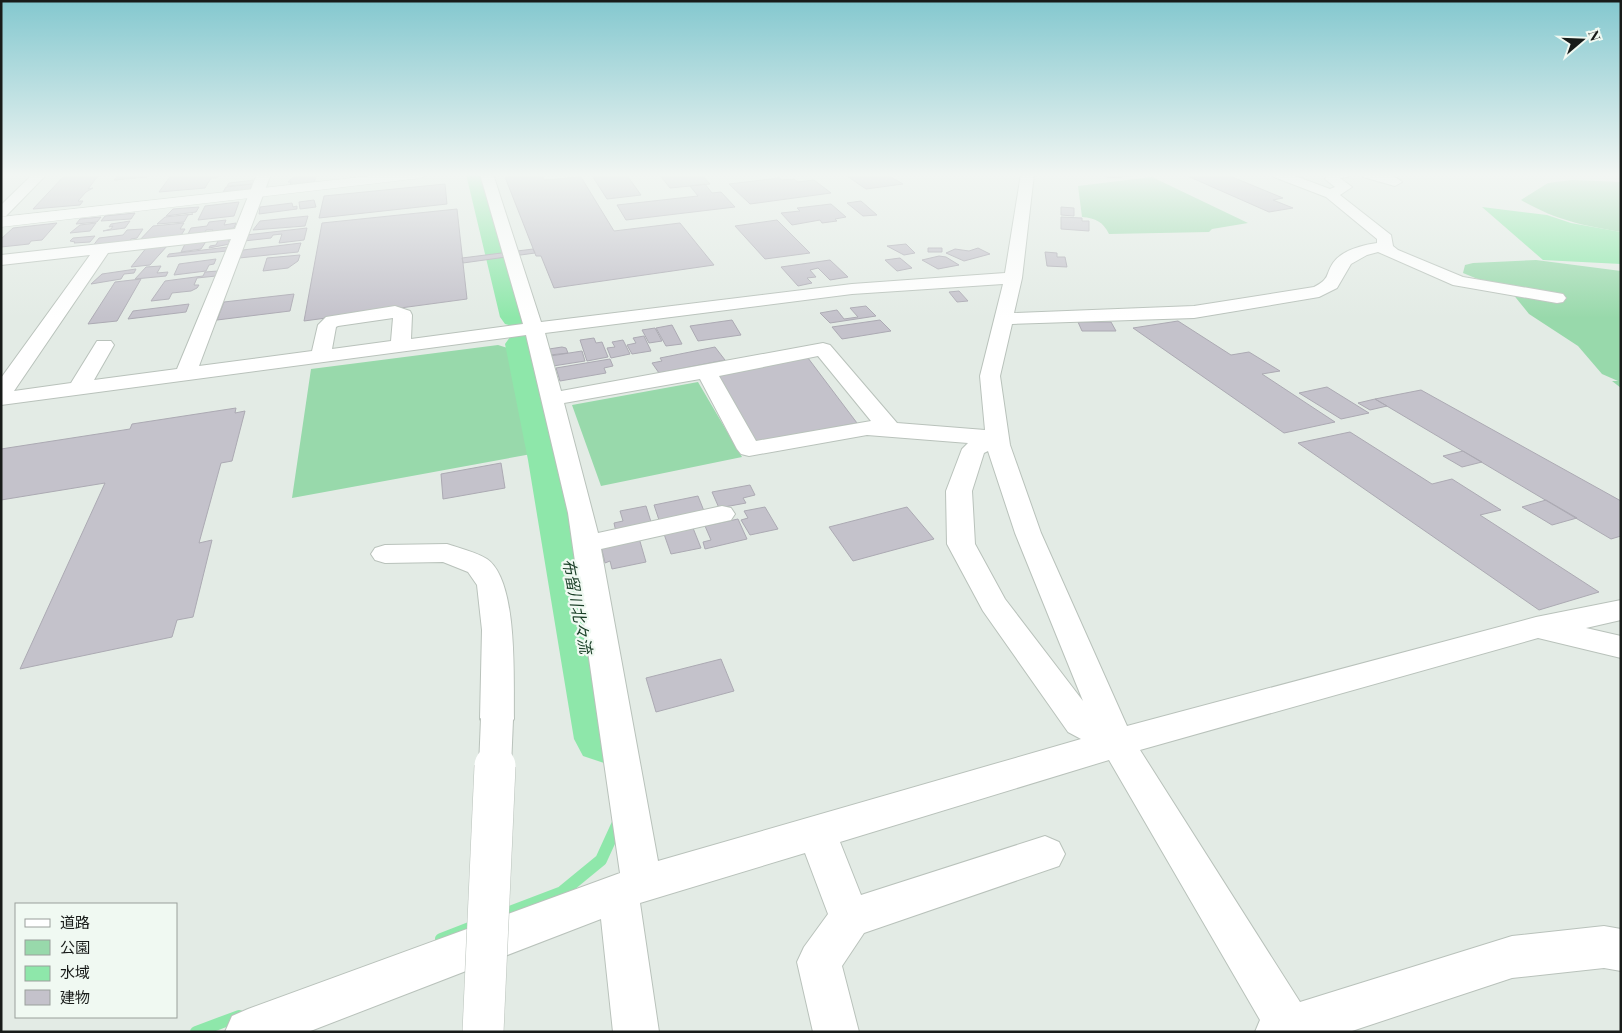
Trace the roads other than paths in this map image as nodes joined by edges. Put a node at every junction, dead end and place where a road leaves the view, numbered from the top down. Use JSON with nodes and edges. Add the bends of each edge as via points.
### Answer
{"nodes":[{"id":1,"x":244,"y":222,"type":"edge"},
{"id":2,"x":499,"y":222,"type":"edge"},
{"id":3,"x":1021,"y":222,"type":"edge"},
{"id":4,"x":1366,"y":222,"type":"edge"},
{"id":5,"x":240,"y":233,"type":"junction"},
{"id":6,"x":1385,"y":247,"type":"junction"},
{"id":7,"x":103,"y":248,"type":"junction"},
{"id":8,"x":1,"y":260,"type":"edge"},
{"id":9,"x":1013,"y":278,"type":"junction"},
{"id":10,"x":1557,"y":298,"type":"dead end"},
{"id":11,"x":1005,"y":319,"type":"junction"},
{"id":12,"x":529,"y":329,"type":"junction"},
{"id":13,"x":104,"y":345,"type":"dead end"},
{"id":14,"x":401,"y":345,"type":"junction"},
{"id":15,"x":321,"y":355,"type":"junction"},
{"id":16,"x":706,"y":372,"type":"junction"},
{"id":17,"x":186,"y":373,"type":"junction"},
{"id":18,"x":79,"y":388,"type":"junction"},
{"id":19,"x":1,"y":394,"type":"edge"},
{"id":20,"x":1,"y":399,"type":"edge"},
{"id":21,"x":552,"y":400,"type":"junction"},
{"id":22,"x":890,"y":430,"type":"junction"},
{"id":23,"x":998,"y":438,"type":"junction"},
{"id":24,"x":722,"y":514,"type":"dead end"},
{"id":25,"x":586,"y":544,"type":"junction"},
{"id":26,"x":385,"y":554,"type":"dead end"},
{"id":27,"x":1621,"y":610,"type":"edge"},
{"id":28,"x":1536,"y":628,"type":"junction"},
{"id":29,"x":1621,"y":647,"type":"edge"},
{"id":30,"x":1118,"y":743,"type":"junction"},
{"id":31,"x":817,"y":833,"type":"junction"},
{"id":32,"x":1046,"y":854,"type":"dead end"},
{"id":33,"x":630,"y":889,"type":"junction"},
{"id":34,"x":850,"y":918,"type":"junction"},
{"id":35,"x":1621,"y":950,"type":"edge"},
{"id":36,"x":1287,"y":1030,"type":"edge"},
{"id":37,"x":248,"y":1032,"type":"edge"},
{"id":38,"x":483,"y":1032,"type":"edge"},
{"id":39,"x":636,"y":1032,"type":"edge"},
{"id":40,"x":836,"y":1032,"type":"edge"}],
"edges":[{"from":1,"to":5,"type":"street"},
{"from":2,"to":12,"type":"street"},
{"from":3,"to":9,"type":"street"},
{"from":4,"to":6,"type":"street","via":[[1385,238]]},
{"from":5,"to":7,"type":"street"},
{"from":5,"to":17,"type":"street"},
{"from":6,"to":10,"type":"street","via":[[1392,253],[1459,281]]},
{"from":6,"to":11,"type":"street","via":[[1358,252],[1340,265],[1339,275],[1331,286],[1319,292],[1184,313]]},
{"from":7,"to":8,"type":"street"},
{"from":7,"to":19,"type":"street"},
{"from":9,"to":11,"type":"street"},
{"from":9,"to":12,"type":"street","via":[[923,281]]},
{"from":11,"to":23,"type":"street","via":[[990,376]]},
{"from":12,"to":14,"type":"street"},
{"from":12,"to":21,"type":"street"},
{"from":13,"to":18,"type":"street"},
{"from":14,"to":15,"type":"street"},
{"from":14,"to":15,"type":"street","via":[[403,314],[395,312],[333,321],[327,325]]},
{"from":15,"to":17,"type":"street"},
{"from":16,"to":21,"type":"street"},
{"from":16,"to":22,"type":"lane","via":[[823,349]]},
{"from":16,"to":22,"type":"street","via":[[749,449],[867,428]]},
{"from":17,"to":18,"type":"street"},
{"from":18,"to":20,"type":"street"},
{"from":21,"to":25,"type":"street"},
{"from":22,"to":23,"type":"street"},
{"from":23,"to":30,"type":"street","via":[[1028,533]]},
{"from":23,"to":30,"type":"street","via":[[974,449],[959,491],[961,544],[993,604],[1080,722]]},
{"from":24,"to":25,"type":"street"},
{"from":25,"to":33,"type":"street"},
{"from":26,"to":38,"type":"street","bridge":true,"via":[[447,553],[478,566],[491,585],[497,630],[498,719]]},
{"from":27,"to":28,"type":"street"},
{"from":28,"to":29,"type":"street"},
{"from":28,"to":30,"type":"street"},
{"from":30,"to":31,"type":"street"},
{"from":30,"to":36,"type":"street"},
{"from":31,"to":33,"type":"street"},
{"from":31,"to":34,"type":"street"},
{"from":32,"to":34,"type":"street"},
{"from":33,"to":37,"type":"street"},
{"from":33,"to":39,"type":"street"},
{"from":34,"to":40,"type":"street","via":[[819,962]]},
{"from":35,"to":36,"type":"street","via":[[1604,947],[1512,957]]}]}
